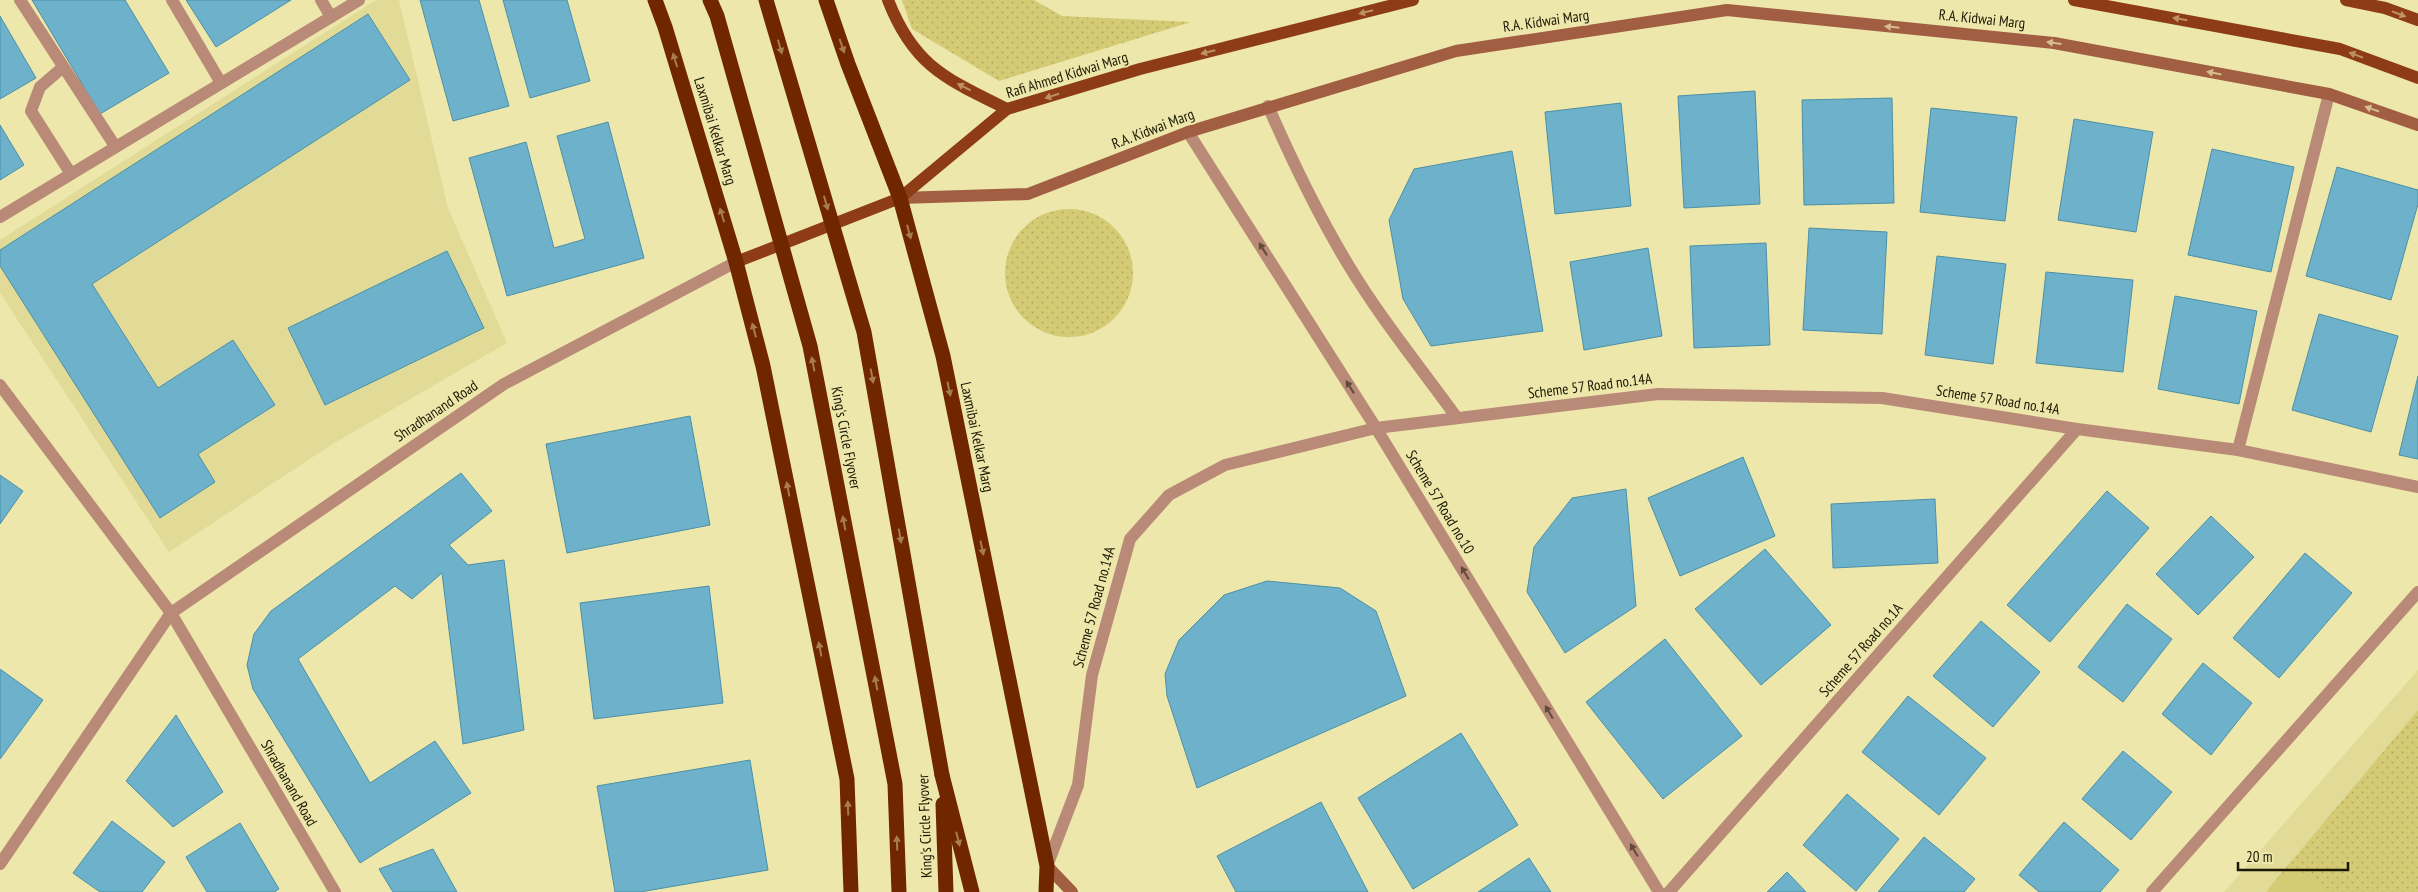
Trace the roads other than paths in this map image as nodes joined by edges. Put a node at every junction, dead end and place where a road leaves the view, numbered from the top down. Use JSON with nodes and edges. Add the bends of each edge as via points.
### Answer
{"nodes":[{"id":1,"x":20,"y":0,"type":"edge"},
{"id":2,"x":172,"y":0,"type":"edge"},
{"id":3,"x":321,"y":0,"type":"edge"},
{"id":4,"x":359,"y":0,"type":"edge"},
{"id":5,"x":655,"y":0,"type":"edge"},
{"id":6,"x":710,"y":0,"type":"edge"},
{"id":7,"x":766,"y":0,"type":"edge"},
{"id":8,"x":826,"y":0,"type":"edge"},
{"id":9,"x":888,"y":0,"type":"edge"},
{"id":10,"x":1413,"y":0,"type":"edge"},
{"id":11,"x":2074,"y":0,"type":"edge"},
{"id":12,"x":2346,"y":0,"type":"edge"},
{"id":13,"x":331,"y":17,"type":"junction"},
{"id":14,"x":2418,"y":20,"type":"edge"},
{"id":15,"x":62,"y":68,"type":"junction"},
{"id":16,"x":2418,"y":78,"type":"edge"},
{"id":17,"x":221,"y":82,"type":"junction"},
{"id":18,"x":2329,"y":94,"type":"junction"},
{"id":19,"x":1268,"y":106,"type":"junction"},
{"id":20,"x":1007,"y":109,"type":"junction"},
{"id":21,"x":2418,"y":125,"type":"edge"},
{"id":22,"x":1188,"y":132,"type":"junction"},
{"id":23,"x":115,"y":146,"type":"junction"},
{"id":24,"x":71,"y":174,"type":"junction"},
{"id":25,"x":900,"y":198,"type":"junction"},
{"id":26,"x":0,"y":217,"type":"edge"},
{"id":27,"x":736,"y":262,"type":"junction"},
{"id":28,"x":0,"y":385,"type":"edge"},
{"id":29,"x":1457,"y":418,"type":"junction"},
{"id":30,"x":1376,"y":428,"type":"junction"},
{"id":31,"x":2078,"y":429,"type":"junction"},
{"id":32,"x":2238,"y":450,"type":"junction"},
{"id":33,"x":2418,"y":486,"type":"edge"},
{"id":34,"x":2418,"y":592,"type":"edge"},
{"id":35,"x":171,"y":613,"type":"junction"},
{"id":36,"x":942,"y":775,"type":"junction"},
{"id":37,"x":0,"y":864,"type":"edge"},
{"id":38,"x":1047,"y":866,"type":"junction"},
{"id":39,"x":335,"y":892,"type":"edge"},
{"id":40,"x":851,"y":892,"type":"edge"},
{"id":41,"x":899,"y":892,"type":"edge"},
{"id":42,"x":946,"y":892,"type":"edge"},
{"id":43,"x":972,"y":892,"type":"edge"},
{"id":44,"x":1046,"y":892,"type":"edge"},
{"id":45,"x":1072,"y":892,"type":"edge"},
{"id":46,"x":1659,"y":892,"type":"edge"},
{"id":47,"x":1669,"y":892,"type":"edge"},
{"id":48,"x":2152,"y":892,"type":"edge"}],
"edges":[{"from":1,"to":15,"type":"street"},
{"from":2,"to":17,"type":"street"},
{"from":3,"to":13,"type":"street"},
{"from":4,"to":13,"type":"street"},
{"from":27,"to":5,"type":"highway","name":"Laxmibai Kelkar Marg","one_way":true},
{"from":41,"to":6,"type":"highway","name":"King's Circle Flyover","one_way":true,"bridge":true,"via":[[896,784],[810,346]]},
{"from":7,"to":36,"type":"highway","name":"King's Circle Flyover","one_way":true,"bridge":true,"via":[[864,332]]},
{"from":8,"to":25,"type":"highway","name":"Laxmibai Kelkar Marg","one_way":true},
{"from":20,"to":9,"type":"main road","one_way":true,"via":[[948,79],[922,59],[898,25]]},
{"from":10,"to":20,"type":"main road","name":"Rafi Ahmed Kidwai Marg","one_way":true,"via":[[1140,70]]},
{"from":16,"to":11,"type":"main road","one_way":true,"via":[[2340,49]]},
{"from":12,"to":14,"type":"main road","one_way":true},
{"from":13,"to":17,"type":"street"},
{"from":15,"to":23,"type":"street"},
{"from":15,"to":24,"type":"street","via":[[40,87],[32,111]]},
{"from":17,"to":23,"type":"street"},
{"from":18,"to":19,"type":"street","name":"R.A. Kidwai Marg","one_way":true,"via":[[2054,43],[1727,10],[1456,50]]},
{"from":21,"to":18,"type":"street","name":"R.A. Kidwai Marg","one_way":true},
{"from":18,"to":32,"type":"street"},
{"from":19,"to":22,"type":"street","name":"R.A. Kidwai Marg"},
{"from":19,"to":29,"type":"street","via":[[1293,164],[1349,266]]},
{"from":20,"to":25,"type":"main road","name":"Rafi Ahmed Kidwai Marg"},
{"from":22,"to":25,"type":"street","name":"R.A. Kidwai Marg","via":[[1028,194]]},
{"from":30,"to":22,"type":"street","name":"Scheme 57 Road no.10","one_way":true},
{"from":23,"to":24,"type":"street"},
{"from":24,"to":26,"type":"street"},
{"from":25,"to":27,"type":"main road","name":"Rafi Ahmed Kidwai Marg"},
{"from":25,"to":38,"type":"highway","name":"Laxmibai Kelkar Marg","one_way":true,"via":[[943,356]]},
{"from":27,"to":35,"type":"street","name":"Shradhanand Road","via":[[504,384]]},
{"from":40,"to":27,"type":"highway","name":"Laxmibai Kelkar Marg","one_way":true,"via":[[847,779],[763,366]]},
{"from":28,"to":35,"type":"street"},
{"from":29,"to":30,"type":"street","name":"Scheme 57 Road no.14A"},
{"from":29,"to":31,"type":"street","name":"Scheme 57 Road no.14A","via":[[1658,394],[1882,398]]},
{"from":30,"to":38,"type":"street","name":"Scheme 57 Road no.14A","via":[[1225,465],[1170,495],[1130,540],[1092,675],[1078,785]]},
{"from":46,"to":30,"type":"street","name":"Scheme 57 Road no.10","one_way":true},
{"from":31,"to":32,"type":"street","name":"Scheme 57 Road no.14A"},
{"from":31,"to":47,"type":"street","name":"Scheme 57 Road no.1A"},
{"from":32,"to":33,"type":"street","name":"Scheme 57 Road no.14A"},
{"from":34,"to":48,"type":"street"},
{"from":35,"to":37,"type":"street","name":"Shradhanand Road"},
{"from":35,"to":39,"type":"street","name":"Shradhanand Road"},
{"from":36,"to":42,"type":"highway","name":"King's Circle Flyover"},
{"from":36,"to":43,"type":"highway","one_way":true},
{"from":38,"to":44,"type":"highway","name":"Laxmibai Kelkar Marg"},
{"from":38,"to":45,"type":"street"}]}
